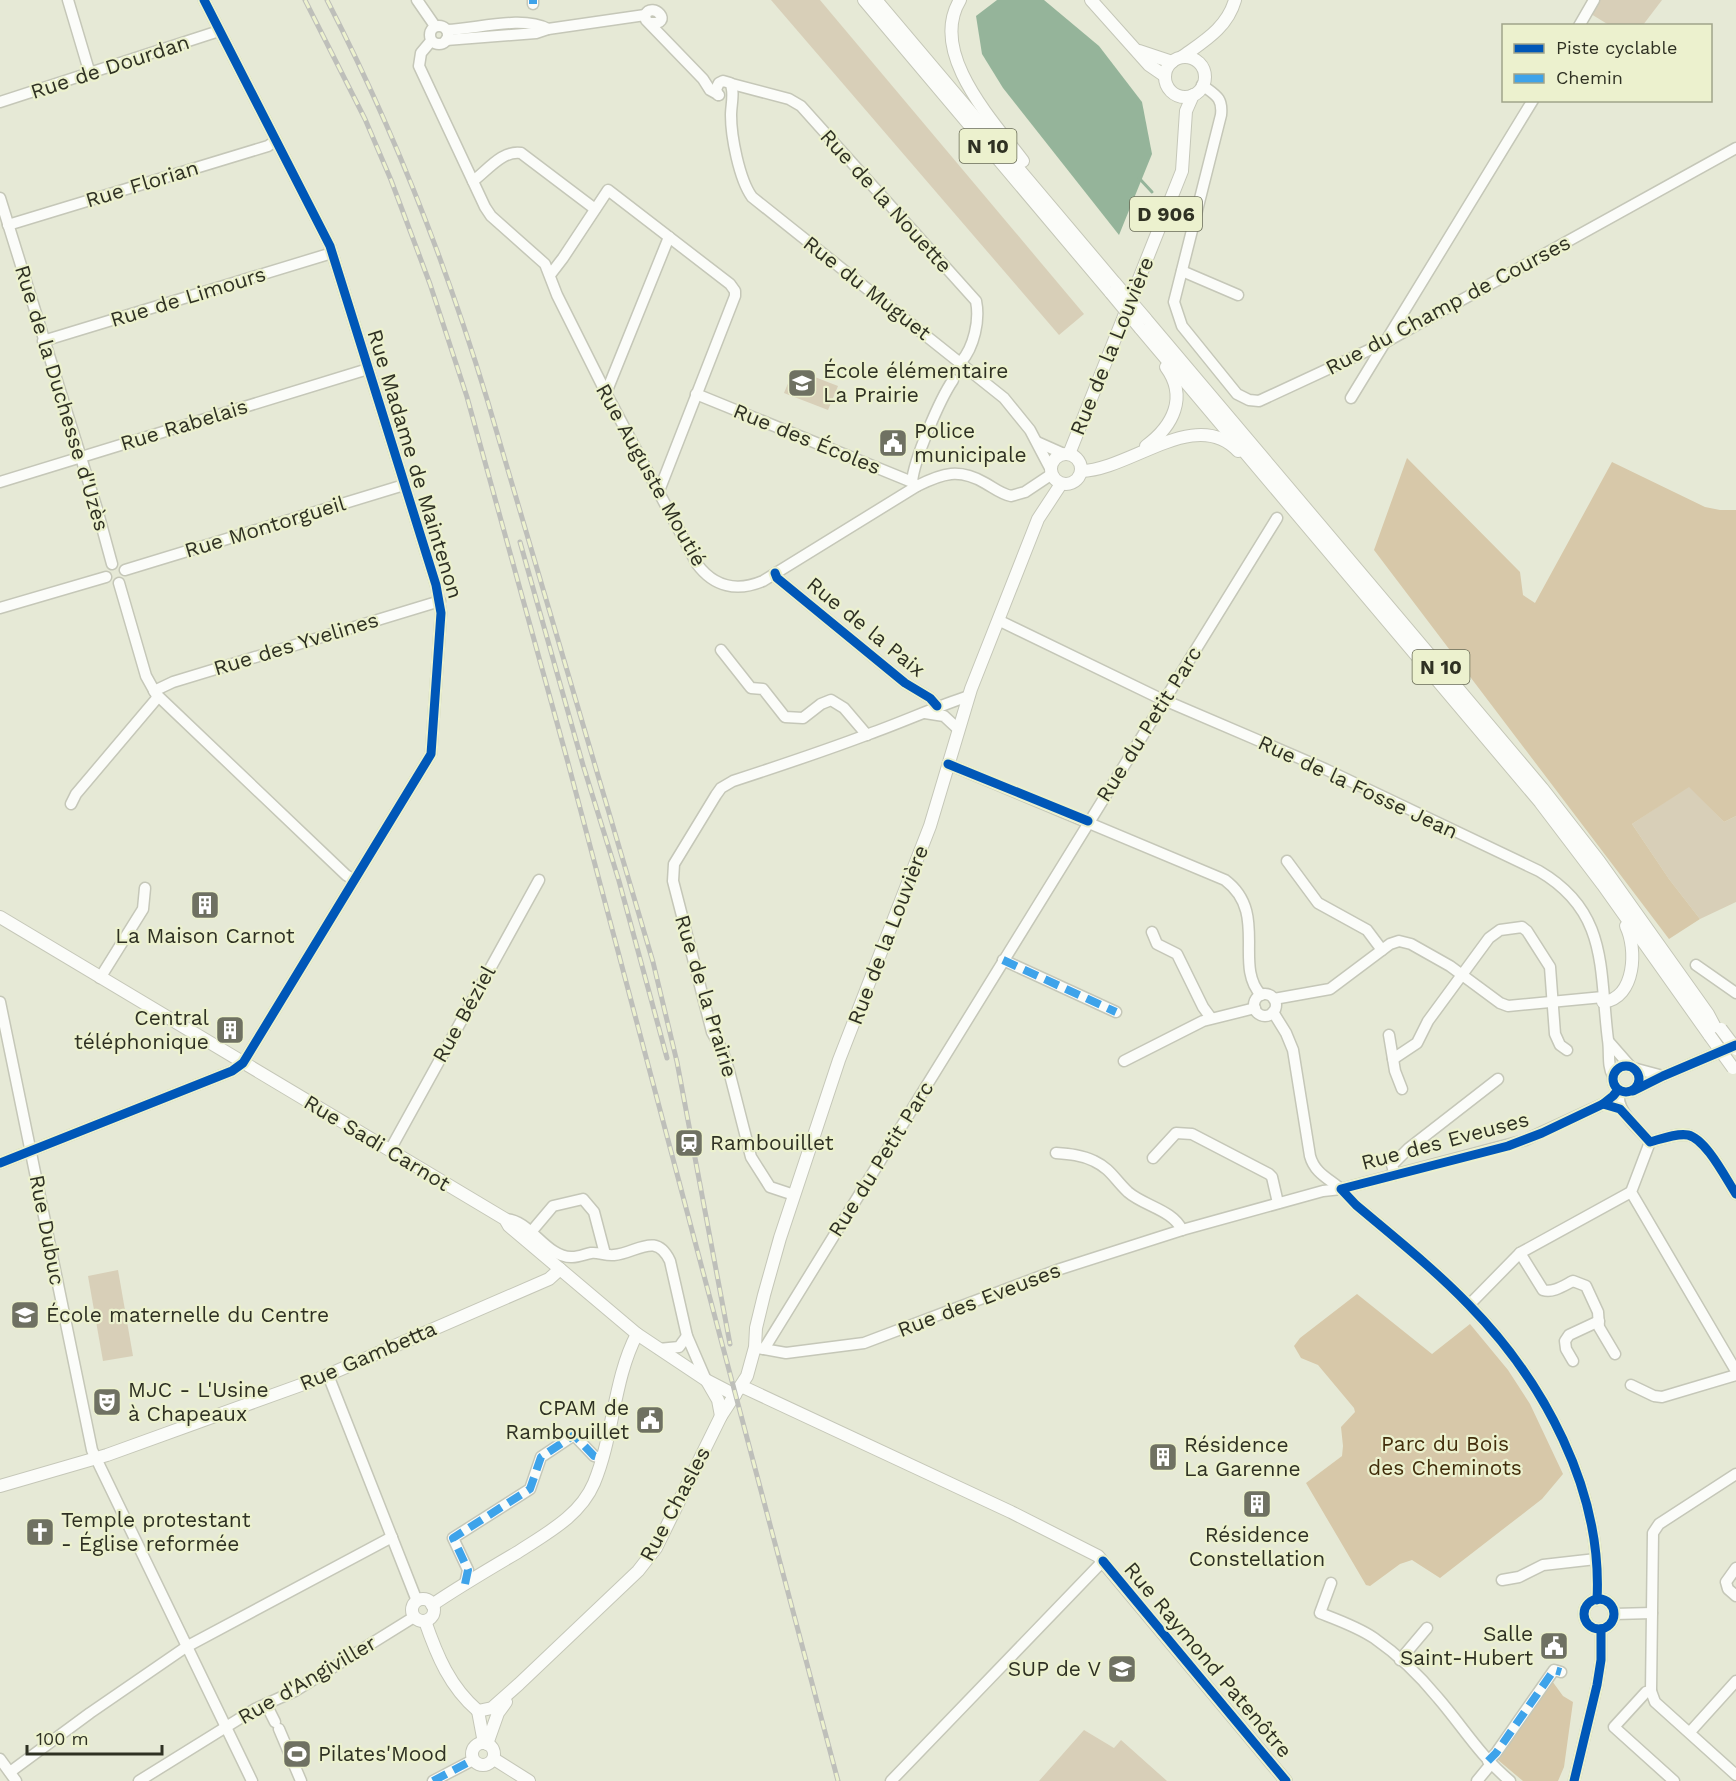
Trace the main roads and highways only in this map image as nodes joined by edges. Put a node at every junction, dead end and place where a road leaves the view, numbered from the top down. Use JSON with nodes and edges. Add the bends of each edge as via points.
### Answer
{"nodes":[{"id":1,"x":864,"y":0,"type":"edge"},
{"id":2,"x":876,"y":0,"type":"edge"},
{"id":3,"x":960,"y":0,"type":"edge"},
{"id":4,"x":1091,"y":0,"type":"edge"},
{"id":5,"x":1235,"y":0,"type":"edge"},
{"id":6,"x":1216,"y":33,"type":"junction"},
{"id":7,"x":1136,"y":49,"type":"junction"},
{"id":8,"x":1177,"y":60,"type":"junction"},
{"id":9,"x":1202,"y":67,"type":"junction"},
{"id":10,"x":1165,"y":76,"type":"junction"},
{"id":11,"x":1173,"y":92,"type":"junction"},
{"id":12,"x":1192,"y":95,"type":"junction"},
{"id":13,"x":1183,"y":134,"type":"junction"},
{"id":14,"x":1053,"y":207,"type":"junction"},
{"id":15,"x":1113,"y":288,"type":"junction"},
{"id":16,"x":1143,"y":323,"type":"junction"},
{"id":17,"x":1157,"y":347,"type":"junction"},
{"id":18,"x":1066,"y":454,"type":"junction"},
{"id":19,"x":1129,"y":458,"type":"junction"},
{"id":20,"x":1081,"y":471,"type":"junction"},
{"id":21,"x":1263,"y":474,"type":"junction"},
{"id":22,"x":1061,"y":484,"type":"junction"},
{"id":23,"x":1596,"y":876,"type":"junction"},
{"id":24,"x":0,"y":917,"type":"edge"},
{"id":25,"x":1603,"y":999,"type":"road end"},
{"id":26,"x":1716,"y":1032,"type":"junction"},
{"id":27,"x":1736,"y":1047,"type":"edge"},
{"id":28,"x":1735,"y":1066,"type":"edge"},
{"id":29,"x":557,"y":1262,"type":"junction"},
{"id":30,"x":637,"y":1334,"type":"junction"},
{"id":31,"x":706,"y":1380,"type":"junction"},
{"id":32,"x":738,"y":1390,"type":"junction"},
{"id":33,"x":722,"y":1416,"type":"junction"},
{"id":34,"x":0,"y":1486,"type":"edge"},
{"id":35,"x":432,"y":1605,"type":"junction"},
{"id":36,"x":419,"y":1619,"type":"junction"},
{"id":37,"x":519,"y":1684,"type":"junction"},
{"id":38,"x":478,"y":1711,"type":"junction"},
{"id":39,"x":486,"y":1744,"type":"junction"},
{"id":40,"x":494,"y":1759,"type":"junction"},
{"id":41,"x":530,"y":1781,"type":"edge"},
{"id":42,"x":1286,"y":1781,"type":"edge"}],
"edges":[{"from":1,"to":15,"type":"main road","number":"N 10"},
{"from":2,"to":14,"type":"main road","number":"N 10"},
{"from":3,"to":14,"type":"main road","via":[[951,27],[957,62],[984,109]]},
{"from":4,"to":7,"type":"main road"},
{"from":5,"to":6,"type":"main road"},
{"from":6,"to":8,"type":"main road"},
{"from":6,"to":9,"type":"main road","via":[[1204,52]]},
{"from":7,"to":8,"type":"main road"},
{"from":7,"to":10,"type":"main road"},
{"from":8,"to":9,"type":"main road","via":[[1193,59]]},
{"from":8,"to":10,"type":"main road"},
{"from":9,"to":12,"type":"main road","via":[[1203,85]]},
{"from":10,"to":11,"type":"main road"},
{"from":11,"to":12,"type":"main road"},
{"from":11,"to":13,"type":"main road","name":"Rue de la Louvière","number":"D 906"},
{"from":12,"to":13,"type":"main road","name":"Rue de la Louvière","number":"D 906"},
{"from":13,"to":18,"type":"main road","name":"Rue de la Louvière","number":"D 906","via":[[1182,171]]},
{"from":14,"to":15,"type":"main road","number":"N 10"},
{"from":15,"to":16,"type":"main road","number":"N 10","bridge":true},
{"from":16,"to":17,"type":"main road","number":"N 10"},
{"from":16,"to":26,"type":"main road","number":"N 10","via":[[1542,788],[1599,861],[1708,1014]]},
{"from":17,"to":19,"type":"main road","via":[[1174,379],[1176,407],[1162,432]]},
{"from":17,"to":21,"type":"main road","number":"N 10"},
{"from":18,"to":20,"type":"main road","via":[[1079,462]]},
{"from":18,"to":22,"type":"main road","via":[[1053,462],[1051,472]]},
{"from":19,"to":20,"type":"main road","via":[[1096,471]]},
{"from":19,"to":21,"type":"main road","via":[[1180,437],[1215,436],[1232,445]]},
{"from":20,"to":22,"type":"main road","via":[[1074,482]]},
{"from":21,"to":23,"type":"main road","number":"N 10","via":[[1540,802]]},
{"from":22,"to":32,"type":"main road","name":"Rue de la Louvière","via":[[1038,519],[1009,591],[969,696],[930,826],[839,1060],[764,1295],[764,1344]]},
{"from":23,"to":25,"type":"main road","via":[[1626,927],[1632,945],[1631,970],[1623,990],[1615,998]]},
{"from":23,"to":26,"type":"main road","number":"N 10"},
{"from":24,"to":29,"type":"main road","name":"Rue Sadi Carnot","via":[[505,1219]]},
{"from":26,"to":27,"type":"main road","bridge":true},
{"from":26,"to":28,"type":"main road","number":"N 10"},
{"from":29,"to":30,"type":"main road","name":"Rue Sadi Carnot"},
{"from":29,"to":34,"type":"main road","name":"Rue Gambetta","via":[[549,1279],[328,1375],[96,1458]]},
{"from":30,"to":31,"type":"main road","name":"Rue Sadi Carnot"},
{"from":30,"to":35,"type":"main road","via":[[622,1371],[601,1458],[586,1497],[563,1522]]},
{"from":31,"to":32,"type":"main road","name":"Rue Sadi Carnot"},
{"from":31,"to":33,"type":"main road"},
{"from":32,"to":33,"type":"main road","name":"Rue Chasles"},
{"from":32,"to":42,"type":"main road","name":"Rue Raymond Patenôtre","via":[[1088,1550],[1103,1561]]},
{"from":33,"to":37,"type":"main road","name":"Rue Chasles","via":[[656,1548],[638,1571]]},
{"from":35,"to":36,"type":"main road","via":[[433,1615]]},
{"from":35,"to":36,"type":"main road","via":[[424,1599],[417,1601],[411,1610]]},
{"from":36,"to":38,"type":"main road","via":[[452,1683]]},
{"from":37,"to":38,"type":"main road","via":[[492,1708]]},
{"from":37,"to":39,"type":"main road","via":[[498,1713]]},
{"from":38,"to":39,"type":"main road"},
{"from":39,"to":40,"type":"main road","via":[[494,1751]]},
{"from":39,"to":40,"type":"main road","via":[[473,1748],[471,1761],[482,1766]]},
{"from":40,"to":41,"type":"main road"}]}
